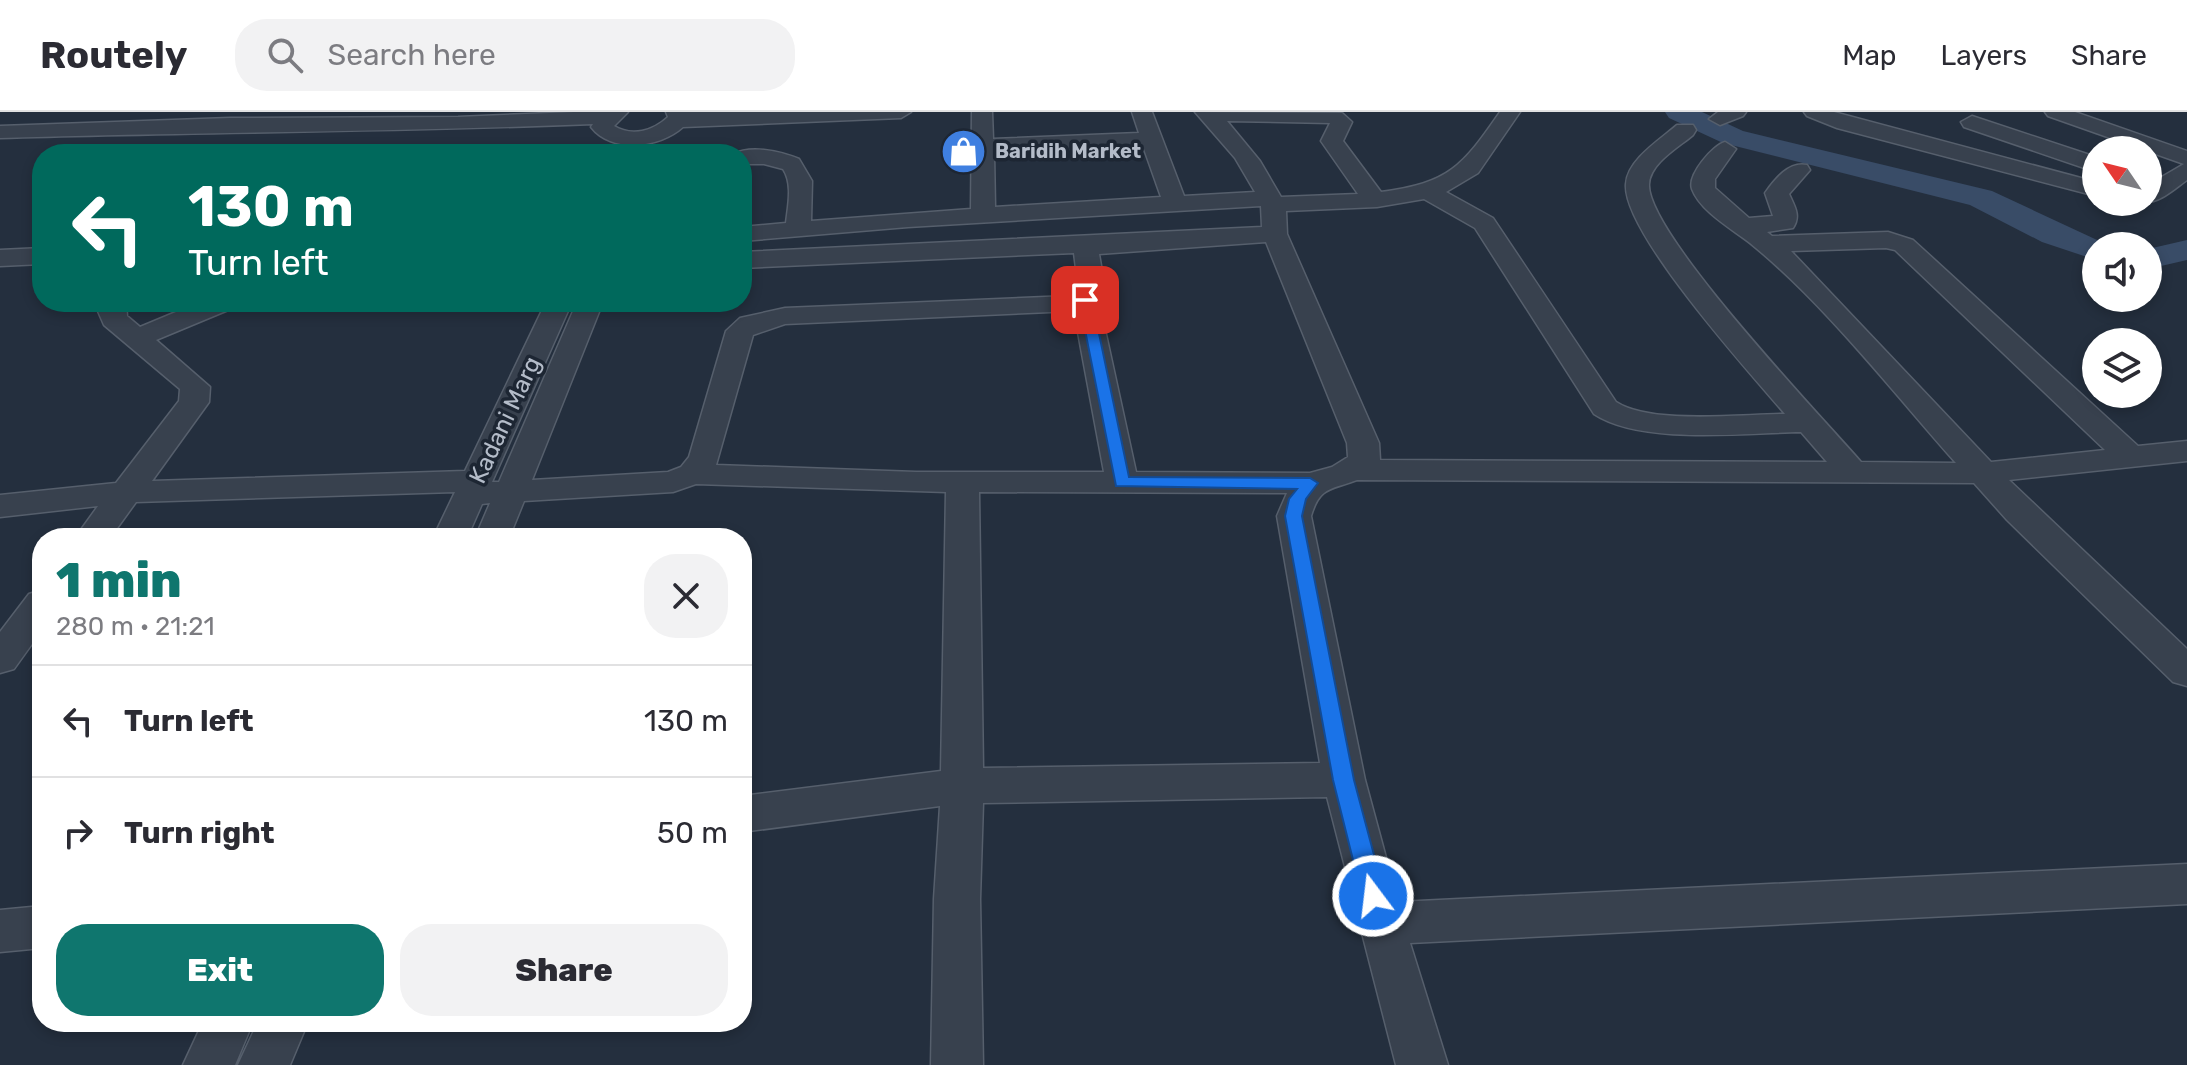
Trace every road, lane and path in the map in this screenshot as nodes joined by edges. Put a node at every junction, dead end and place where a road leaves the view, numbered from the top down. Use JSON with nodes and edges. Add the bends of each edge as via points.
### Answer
{"nodes":[{"id":1,"x":901,"y":112,"type":"edge"},
{"id":2,"x":982,"y":112,"type":"edge"},
{"id":3,"x":1142,"y":112,"type":"edge"},
{"id":4,"x":1510,"y":112,"type":"edge"},
{"id":5,"x":1814,"y":112,"type":"edge"},
{"id":6,"x":1880,"y":112,"type":"edge"},
{"id":7,"x":2055,"y":112,"type":"edge"},
{"id":8,"x":856,"y":113,"type":"edge"},
{"id":9,"x":1206,"y":113,"type":"edge"},
{"id":10,"x":465,"y":117,"type":"edge"},
{"id":11,"x":236,"y":118,"type":"edge"},
{"id":12,"x":671,"y":122,"type":"edge"},
{"id":13,"x":1972,"y":122,"type":"junction"},
{"id":14,"x":1727,"y":127,"type":"edge"},
{"id":15,"x":614,"y":130,"type":"edge"},
{"id":16,"x":1685,"y":130,"type":"dead end"},
{"id":17,"x":1949,"y":131,"type":"junction"},
{"id":18,"x":0,"y":132,"type":"edge"},
{"id":19,"x":1152,"y":139,"type":"junction"},
{"id":20,"x":2082,"y":143,"type":"edge"},
{"id":21,"x":0,"y":144,"type":"edge"},
{"id":22,"x":657,"y":144,"type":"edge"},
{"id":23,"x":1926,"y":144,"type":"junction"},
{"id":24,"x":982,"y":146,"type":"junction"},
{"id":25,"x":752,"y":158,"type":"edge"},
{"id":26,"x":2187,"y":158,"type":"edge"},
{"id":27,"x":2082,"y":160,"type":"edge"},
{"id":28,"x":1799,"y":170,"type":"dead end"},
{"id":29,"x":2180,"y":174,"type":"edge"},
{"id":30,"x":2082,"y":185,"type":"edge"},
{"id":31,"x":2162,"y":186,"type":"edge"},
{"id":32,"x":1426,"y":190,"type":"junction"},
{"id":33,"x":1172,"y":196,"type":"junction"},
{"id":34,"x":1373,"y":198,"type":"junction"},
{"id":35,"x":983,"y":206,"type":"junction"},
{"id":36,"x":1272,"y":212,"type":"junction"},
{"id":37,"x":798,"y":230,"type":"junction"},
{"id":38,"x":752,"y":233,"type":"edge"},
{"id":39,"x":1755,"y":235,"type":"junction"},
{"id":40,"x":1102,"y":244,"type":"junction"},
{"id":41,"x":32,"y":256,"type":"edge"},
{"id":42,"x":0,"y":258,"type":"edge"},
{"id":43,"x":752,"y":260,"type":"edge"},
{"id":44,"x":1085,"y":300,"type":"junction"},
{"id":45,"x":112,"y":312,"type":"edge"},
{"id":46,"x":199,"y":312,"type":"edge"},
{"id":47,"x":554,"y":312,"type":"edge"},
{"id":48,"x":586,"y":312,"type":"edge"},
{"id":49,"x":137,"y":338,"type":"junction"},
{"id":50,"x":1811,"y":423,"type":"junction"},
{"id":51,"x":2187,"y":451,"type":"edge"},
{"id":52,"x":2131,"y":457,"type":"junction"},
{"id":53,"x":1355,"y":470,"type":"junction"},
{"id":54,"x":1853,"y":473,"type":"junction"},
{"id":55,"x":1984,"y":473,"type":"junction"},
{"id":56,"x":692,"y":474,"type":"junction"},
{"id":57,"x":963,"y":482,"type":"junction"},
{"id":58,"x":1122,"y":483,"type":"junction"},
{"id":59,"x":1310,"y":483,"type":"junction"},
{"id":60,"x":474,"y":488,"type":"junction"},
{"id":61,"x":128,"y":492,"type":"junction"},
{"id":62,"x":511,"y":492,"type":"junction"},
{"id":63,"x":0,"y":506,"type":"edge"},
{"id":64,"x":100,"y":528,"type":"edge"},
{"id":65,"x":455,"y":528,"type":"edge"},
{"id":66,"x":496,"y":528,"type":"edge"},
{"id":67,"x":32,"y":616,"type":"edge"},
{"id":68,"x":0,"y":659,"type":"edge"},
{"id":69,"x":2187,"y":672,"type":"edge"},
{"id":70,"x":1344,"y":780,"type":"junction"},
{"id":71,"x":962,"y":786,"type":"junction"},
{"id":72,"x":752,"y":813,"type":"edge"},
{"id":73,"x":2187,"y":884,"type":"edge"},
{"id":74,"x":1381,"y":924,"type":"junction"},
{"id":75,"x":32,"y":928,"type":"edge"},
{"id":76,"x":0,"y":931,"type":"edge"},
{"id":77,"x":224,"y":1032,"type":"edge"},
{"id":78,"x":279,"y":1032,"type":"edge"},
{"id":79,"x":209,"y":1065,"type":"edge"},
{"id":80,"x":264,"y":1065,"type":"edge"},
{"id":81,"x":957,"y":1065,"type":"edge"},
{"id":82,"x":1422,"y":1065,"type":"edge"}],
"edges":[{"from":1,"to":8,"type":"street"},
{"from":2,"to":24,"type":"street"},
{"from":3,"to":19,"type":"street"},
{"from":4,"to":32,"type":"street","via":[[1470,168],[1455,180]]},
{"from":5,"to":23,"type":"street"},
{"from":6,"to":17,"type":"street"},
{"from":7,"to":26,"type":"street"},
{"from":8,"to":12,"type":"street"},
{"from":9,"to":34,"type":"street","via":[[1339,119],[1332,141]]},
{"from":9,"to":36,"type":"street","via":[[1245,156]]},
{"from":10,"to":11,"type":"street"},
{"from":10,"to":15,"type":"street"},
{"from":11,"to":18,"type":"street"},
{"from":12,"to":15,"type":"street"},
{"from":12,"to":22,"type":"street"},
{"from":13,"to":17,"type":"street"},
{"from":13,"to":20,"type":"street","via":[[2009,115]]},
{"from":13,"to":27,"type":"street"},
{"from":14,"to":39,"type":"street","via":[[1703,188]]},
{"from":15,"to":21,"type":"street"},
{"from":16,"to":50,"type":"street","via":[[1641,173],[1637,194],[1646,216],[1684,274]]},
{"from":17,"to":23,"type":"street"},
{"from":19,"to":24,"type":"street"},
{"from":19,"to":33,"type":"street"},
{"from":23,"to":30,"type":"street"},
{"from":24,"to":35,"type":"street"},
{"from":25,"to":37,"type":"street","via":[[781,159],[796,167],[802,177]]},
{"from":28,"to":39,"type":"street","via":[[1777,193],[1787,220]]},
{"from":29,"to":31,"type":"street"},
{"from":32,"to":34,"type":"street"},
{"from":32,"to":50,"type":"street","via":[[1484,223],[1605,408],[1619,417],[1651,424]]},
{"from":33,"to":35,"type":"street"},
{"from":33,"to":36,"type":"street"},
{"from":34,"to":36,"type":"street"},
{"from":35,"to":37,"type":"street"},
{"from":36,"to":40,"type":"street"},
{"from":36,"to":53,"type":"street","via":[[1363,443],[1364,460]]},
{"from":37,"to":38,"type":"street"},
{"from":39,"to":52,"type":"street","via":[[1904,245]]},
{"from":39,"to":55,"type":"street","via":[[1832,305]]},
{"from":40,"to":43,"type":"street"},
{"from":40,"to":44,"type":"street","via":[[1086,254],[1093,294]]},
{"from":41,"to":42,"type":"street"},
{"from":44,"to":56,"type":"street","via":[[785,316],[750,324],[740,331],[704,459]]},
{"from":44,"to":58,"type":"street"},
{"from":45,"to":49,"type":"street"},
{"from":46,"to":49,"type":"street"},
{"from":47,"to":60,"type":"street","name":"Kadani Marg"},
{"from":48,"to":62,"type":"street","name":"Kadani Marg"},
{"from":49,"to":61,"type":"street","via":[[195,387],[194,402]]},
{"from":50,"to":54,"type":"street"},
{"from":51,"to":52,"type":"street"},
{"from":52,"to":55,"type":"street"},
{"from":53,"to":54,"type":"street"},
{"from":53,"to":59,"type":"street"},
{"from":54,"to":55,"type":"street"},
{"from":55,"to":69,"type":"street"},
{"from":56,"to":57,"type":"street"},
{"from":56,"to":62,"type":"street","via":[[673,482]]},
{"from":57,"to":58,"type":"street"},
{"from":57,"to":71,"type":"street"},
{"from":58,"to":59,"type":"street"},
{"from":59,"to":70,"type":"street","via":[[1294,516]]},
{"from":60,"to":61,"type":"street"},
{"from":60,"to":62,"type":"street"},
{"from":60,"to":65,"type":"street","name":"Kadani Marg"},
{"from":61,"to":63,"type":"street"},
{"from":61,"to":64,"type":"street"},
{"from":62,"to":66,"type":"street","name":"Kadani Marg"},
{"from":67,"to":68,"type":"street"},
{"from":70,"to":71,"type":"street"},
{"from":70,"to":74,"type":"street"},
{"from":71,"to":72,"type":"street"},
{"from":71,"to":81,"type":"street"},
{"from":73,"to":74,"type":"street"},
{"from":74,"to":82,"type":"street"},
{"from":75,"to":76,"type":"street"},
{"from":77,"to":79,"type":"street"},
{"from":78,"to":80,"type":"street"}]}
